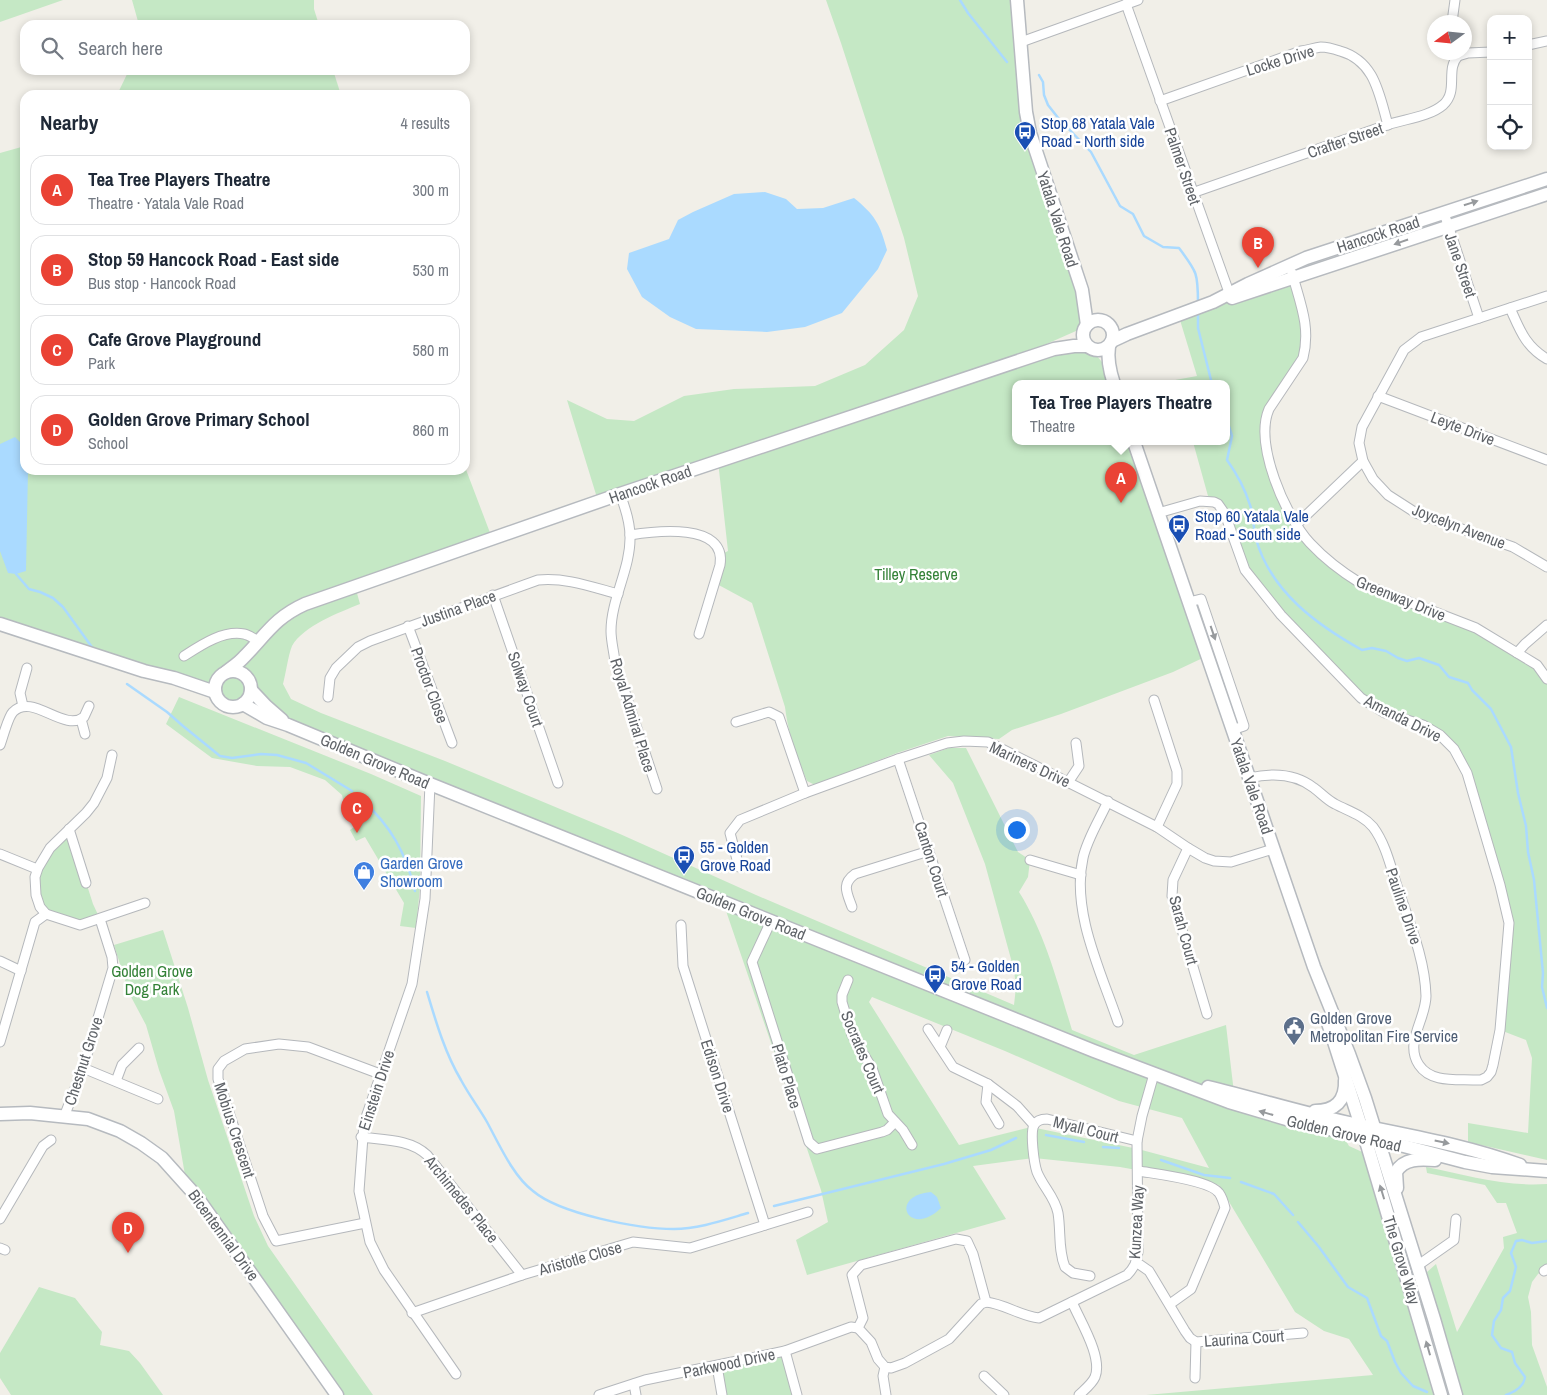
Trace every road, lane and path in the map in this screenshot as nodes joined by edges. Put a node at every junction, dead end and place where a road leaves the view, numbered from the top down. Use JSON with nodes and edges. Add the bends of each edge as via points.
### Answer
{"nodes":[{"id":1,"x":1017,"y":0,"type":"edge"},
{"id":2,"x":1138,"y":0,"type":"edge"},
{"id":3,"x":1455,"y":0,"type":"edge"},
{"id":4,"x":1126,"y":4,"type":"junction"},
{"id":5,"x":1453,"y":15,"type":"edge"},
{"id":6,"x":1547,"y":41,"type":"edge"},
{"id":7,"x":1021,"y":42,"type":"junction"},
{"id":8,"x":1532,"y":44,"type":"edge"},
{"id":9,"x":1487,"y":52,"type":"edge"},
{"id":10,"x":1472,"y":53,"type":"edge"},
{"id":11,"x":1455,"y":60,"type":"edge"},
{"id":12,"x":1160,"y":101,"type":"junction"},
{"id":13,"x":1388,"y":125,"type":"junction"},
{"id":14,"x":1547,"y":179,"type":"edge"},
{"id":15,"x":1192,"y":193,"type":"junction"},
{"id":16,"x":1547,"y":194,"type":"edge"},
{"id":17,"x":1444,"y":212,"type":"junction"},
{"id":18,"x":1448,"y":226,"type":"junction"},
{"id":19,"x":1289,"y":266,"type":"junction"},
{"id":20,"x":1293,"y":278,"type":"junction"},
{"id":21,"x":1082,"y":290,"type":"junction"},
{"id":22,"x":1230,"y":296,"type":"junction"},
{"id":23,"x":1547,"y":296,"type":"edge"},
{"id":24,"x":1510,"y":308,"type":"junction"},
{"id":25,"x":1479,"y":318,"type":"junction"},
{"id":26,"x":1164,"y":320,"type":"junction"},
{"id":27,"x":1106,"y":323,"type":"junction"},
{"id":28,"x":1085,"y":328,"type":"junction"},
{"id":29,"x":1111,"y":343,"type":"junction"},
{"id":30,"x":1090,"y":348,"type":"junction"},
{"id":31,"x":1054,"y":349,"type":"junction"},
{"id":32,"x":1547,"y":360,"type":"edge"},
{"id":33,"x":1112,"y":378,"type":"edge"},
{"id":34,"x":1378,"y":396,"type":"junction"},
{"id":35,"x":1135,"y":445,"type":"edge"},
{"id":36,"x":1547,"y":460,"type":"edge"},
{"id":37,"x":1363,"y":461,"type":"junction"},
{"id":38,"x":620,"y":494,"type":"junction"},
{"id":39,"x":1158,"y":513,"type":"junction"},
{"id":40,"x":1297,"y":524,"type":"junction"},
{"id":41,"x":630,"y":535,"type":"junction"},
{"id":42,"x":1547,"y":567,"type":"edge"},
{"id":43,"x":618,"y":594,"type":"junction"},
{"id":44,"x":494,"y":595,"type":"junction"},
{"id":45,"x":0,"y":624,"type":"edge"},
{"id":46,"x":1547,"y":625,"type":"edge"},
{"id":47,"x":408,"y":626,"type":"junction"},
{"id":48,"x":20,"y":631,"type":"junction"},
{"id":49,"x":0,"y":632,"type":"edge"},
{"id":50,"x":699,"y":634,"type":"dead end"},
{"id":51,"x":259,"y":641,"type":"junction"},
{"id":52,"x":1517,"y":653,"type":"junction"},
{"id":53,"x":184,"y":656,"type":"dead end"},
{"id":54,"x":27,"y":668,"type":"dead end"},
{"id":55,"x":222,"y":675,"type":"junction"},
{"id":56,"x":247,"y":677,"type":"junction"},
{"id":57,"x":174,"y":678,"type":"junction"},
{"id":58,"x":1547,"y":678,"type":"edge"},
{"id":59,"x":251,"y":690,"type":"junction"},
{"id":60,"x":215,"y":692,"type":"junction"},
{"id":61,"x":328,"y":697,"type":"dead end"},
{"id":62,"x":1154,"y":700,"type":"dead end"},
{"id":63,"x":243,"y":704,"type":"junction"},
{"id":64,"x":23,"y":706,"type":"junction"},
{"id":65,"x":89,"y":706,"type":"dead end"},
{"id":66,"x":81,"y":720,"type":"junction"},
{"id":67,"x":736,"y":722,"type":"dead end"},
{"id":68,"x":288,"y":725,"type":"junction"},
{"id":69,"x":85,"y":734,"type":"dead end"},
{"id":70,"x":452,"y":743,"type":"dead end"},
{"id":71,"x":1076,"y":743,"type":"dead end"},
{"id":72,"x":0,"y":745,"type":"edge"},
{"id":73,"x":112,"y":755,"type":"dead end"},
{"id":74,"x":898,"y":759,"type":"junction"},
{"id":75,"x":1249,"y":778,"type":"junction"},
{"id":76,"x":1069,"y":782,"type":"junction"},
{"id":77,"x":558,"y":783,"type":"dead end"},
{"id":78,"x":430,"y":784,"type":"junction"},
{"id":79,"x":656,"y":789,"type":"dead end"},
{"id":80,"x":805,"y":793,"type":"junction"},
{"id":81,"x":1108,"y":802,"type":"junction"},
{"id":82,"x":1157,"y":827,"type":"junction"},
{"id":83,"x":69,"y":829,"type":"junction"},
{"id":84,"x":1188,"y":848,"type":"junction"},
{"id":85,"x":1273,"y":849,"type":"junction"},
{"id":86,"x":929,"y":851,"type":"junction"},
{"id":87,"x":0,"y":854,"type":"edge"},
{"id":88,"x":1030,"y":860,"type":"dead end"},
{"id":89,"x":740,"y":866,"type":"dead end"},
{"id":90,"x":37,"y":870,"type":"junction"},
{"id":91,"x":1081,"y":875,"type":"junction"},
{"id":92,"x":86,"y":883,"type":"dead end"},
{"id":93,"x":145,"y":903,"type":"dead end"},
{"id":94,"x":852,"y":907,"type":"dead end"},
{"id":95,"x":46,"y":914,"type":"junction"},
{"id":96,"x":100,"y":918,"type":"junction"},
{"id":97,"x":770,"y":921,"type":"junction"},
{"id":98,"x":681,"y":924,"type":"dead end"},
{"id":99,"x":965,"y":960,"type":"dead end"},
{"id":100,"x":0,"y":962,"type":"edge"},
{"id":101,"x":1314,"y":967,"type":"junction"},
{"id":102,"x":21,"y":971,"type":"junction"},
{"id":103,"x":848,"y":980,"type":"dead end"},
{"id":104,"x":1207,"y":1014,"type":"dead end"},
{"id":105,"x":1118,"y":1022,"type":"dead end"},
{"id":106,"x":928,"y":1030,"type":"dead end"},
{"id":107,"x":947,"y":1030,"type":"dead end"},
{"id":108,"x":0,"y":1042,"type":"edge"},
{"id":109,"x":940,"y":1047,"type":"junction"},
{"id":110,"x":139,"y":1048,"type":"dead end"},
{"id":111,"x":83,"y":1068,"type":"junction"},
{"id":112,"x":1344,"y":1073,"type":"junction"},
{"id":113,"x":380,"y":1074,"type":"junction"},
{"id":114,"x":1156,"y":1075,"type":"junction"},
{"id":115,"x":1357,"y":1078,"type":"junction"},
{"id":116,"x":1475,"y":1080,"type":"joint"},
{"id":117,"x":116,"y":1081,"type":"junction"},
{"id":118,"x":988,"y":1084,"type":"junction"},
{"id":119,"x":158,"y":1099,"type":"dead end"},
{"id":120,"x":1302,"y":1110,"type":"junction"},
{"id":121,"x":0,"y":1114,"type":"edge"},
{"id":122,"x":70,"y":1118,"type":"junction"},
{"id":123,"x":895,"y":1122,"type":"junction"},
{"id":124,"x":999,"y":1124,"type":"dead end"},
{"id":125,"x":1034,"y":1125,"type":"junction"},
{"id":126,"x":1394,"y":1132,"type":"junction"},
{"id":127,"x":1369,"y":1133,"type":"junction"},
{"id":128,"x":361,"y":1137,"type":"junction"},
{"id":129,"x":51,"y":1140,"type":"dead end"},
{"id":130,"x":1138,"y":1141,"type":"junction"},
{"id":131,"x":912,"y":1145,"type":"dead end"},
{"id":132,"x":1465,"y":1162,"type":"junction"},
{"id":133,"x":1541,"y":1170,"type":"edge"},
{"id":134,"x":1139,"y":1171,"type":"junction"},
{"id":135,"x":808,"y":1212,"type":"dead end"},
{"id":136,"x":0,"y":1219,"type":"edge"},
{"id":137,"x":1456,"y":1220,"type":"dead end"},
{"id":138,"x":365,"y":1223,"type":"junction"},
{"id":139,"x":765,"y":1225,"type":"junction"},
{"id":140,"x":1409,"y":1240,"type":"junction"},
{"id":141,"x":1454,"y":1240,"type":"junction"},
{"id":142,"x":1463,"y":1243,"type":"dead end"},
{"id":143,"x":1136,"y":1262,"type":"junction"},
{"id":144,"x":1417,"y":1266,"type":"junction"},
{"id":145,"x":522,"y":1275,"type":"junction"},
{"id":146,"x":1090,"y":1276,"type":"dead end"},
{"id":147,"x":986,"y":1302,"type":"junction"},
{"id":148,"x":1072,"y":1302,"type":"junction"},
{"id":149,"x":1170,"y":1304,"type":"junction"},
{"id":150,"x":412,"y":1313,"type":"junction"},
{"id":151,"x":858,"y":1328,"type":"junction"},
{"id":152,"x":1303,"y":1333,"type":"dead end"},
{"id":153,"x":1196,"y":1342,"type":"junction"},
{"id":154,"x":785,"y":1351,"type":"junction"},
{"id":155,"x":716,"y":1366,"type":"junction"},
{"id":156,"x":885,"y":1367,"type":"junction"},
{"id":157,"x":456,"y":1374,"type":"dead end"},
{"id":158,"x":984,"y":1376,"type":"dead end"},
{"id":159,"x":1195,"y":1378,"type":"dead end"},
{"id":160,"x":634,"y":1384,"type":"junction"},
{"id":161,"x":330,"y":1395,"type":"edge"},
{"id":162,"x":337,"y":1395,"type":"edge"},
{"id":163,"x":599,"y":1395,"type":"edge"},
{"id":164,"x":636,"y":1395,"type":"edge"},
{"id":165,"x":722,"y":1395,"type":"edge"},
{"id":166,"x":797,"y":1395,"type":"edge"},
{"id":167,"x":886,"y":1395,"type":"edge"},
{"id":168,"x":1004,"y":1395,"type":"edge"},
{"id":169,"x":1079,"y":1395,"type":"edge"},
{"id":170,"x":1441,"y":1395,"type":"edge"},
{"id":171,"x":1456,"y":1395,"type":"edge"}],
"edges":[{"from":1,"to":7,"type":"main road","name":"Yatala Vale Road"},
{"from":2,"to":4,"type":"street"},
{"from":3,"to":5,"type":"street"},
{"from":4,"to":7,"type":"street"},
{"from":4,"to":12,"type":"street","name":"Palmer Street"},
{"from":6,"to":8,"type":"street"},
{"from":7,"to":21,"type":"main road","name":"Yatala Vale Road","via":[[1030,133]]},
{"from":9,"to":10,"type":"street"},
{"from":11,"to":13,"type":"street","name":"Crafter Street","via":[[1452,91],[1446,103],[1436,110]]},
{"from":12,"to":13,"type":"street","name":"Locke Drive","via":[[1301,51],[1323,47],[1359,59],[1376,84]]},
{"from":12,"to":15,"type":"street","name":"Palmer Street"},
{"from":13,"to":15,"type":"street","name":"Crafter Street"},
{"from":17,"to":14,"type":"main road","name":"Hancock Road","one_way":true},
{"from":15,"to":22,"type":"street","name":"Palmer Street"},
{"from":16,"to":18,"type":"main road","name":"Hancock Road"},
{"from":17,"to":18,"type":"street","name":"Jane Street"},
{"from":17,"to":19,"type":"main road","name":"Hancock Road"},
{"from":18,"to":20,"type":"main road","name":"Hancock Road","one_way":true},
{"from":18,"to":25,"type":"street","name":"Jane Street"},
{"from":19,"to":20,"type":"street","name":"Greenway Drive"},
{"from":19,"to":22,"type":"main road","name":"Hancock Road"},
{"from":20,"to":22,"type":"main road","name":"Hancock Road"},
{"from":20,"to":40,"type":"street","name":"Greenway Drive","via":[[1307,331],[1306,348],[1303,358],[1269,409],[1265,428],[1275,483]]},
{"from":21,"to":27,"type":"main road","name":"Yatala Vale Road"},
{"from":21,"to":28,"type":"main road","name":"Yatala Vale Road"},
{"from":22,"to":26,"type":"main road","name":"Hancock Road"},
{"from":23,"to":24,"type":"street","name":"Joycelyn Avenue"},
{"from":24,"to":25,"type":"street","name":"Joycelyn Avenue"},
{"from":24,"to":32,"type":"street","via":[[1523,338]]},
{"from":25,"to":34,"type":"street","name":"Joycelyn Avenue","via":[[1420,337],[1404,350]]},
{"from":26,"to":27,"type":"main road","name":"Hancock Road","via":[[1126,327]]},
{"from":26,"to":29,"type":"main road","name":"Hancock Road"},
{"from":27,"to":28,"type":"main road","via":[[1095,320]]},
{"from":27,"to":29,"type":"main road","via":[[1113,333]]},
{"from":28,"to":30,"type":"main road","via":[[1083,338]]},
{"from":28,"to":31,"type":"main road","name":"Hancock Road"},
{"from":29,"to":30,"type":"main road","via":[[1100,350]]},
{"from":29,"to":33,"type":"main road","via":[[1108,353]]},
{"from":30,"to":31,"type":"main road","name":"Hancock Road"},
{"from":30,"to":33,"type":"main road"},
{"from":31,"to":38,"type":"main road","name":"Hancock Road"},
{"from":34,"to":36,"type":"street","name":"Leyte Drive"},
{"from":34,"to":37,"type":"street","name":"Joycelyn Avenue","via":[[1362,427],[1359,443]]},
{"from":35,"to":39,"type":"main road","name":"Yatala Vale Road"},
{"from":37,"to":40,"type":"street"},
{"from":37,"to":42,"type":"street","name":"Joycelyn Avenue","via":[[1373,479],[1388,495],[1416,512],[1513,547]]},
{"from":38,"to":41,"type":"street","name":"Royal Admiral Place"},
{"from":38,"to":51,"type":"main road","name":"Hancock Road","via":[[290,610]]},
{"from":39,"to":75,"type":"main road","name":"Yatala Vale Road"},
{"from":39,"to":116,"type":"street","name":"Amanda Drive","via":[[1200,502],[1218,504],[1225,514],[1245,570],[1300,635],[1361,698],[1385,713],[1432,729],[1460,756],[1468,773],[1509,923],[1495,1056],[1491,1072],[1481,1080]]},
{"from":40,"to":52,"type":"street","name":"Greenway Drive","via":[[1309,542],[1348,576],[1476,628]]},
{"from":41,"to":43,"type":"street","name":"Royal Admiral Place"},
{"from":41,"to":50,"type":"street","via":[[666,530],[687,532],[706,538],[722,554]]},
{"from":43,"to":44,"type":"street","name":"Justina Place","via":[[549,579]]},
{"from":43,"to":79,"type":"street","name":"Royal Admiral Place","via":[[611,630],[615,662]]},
{"from":44,"to":47,"type":"street","name":"Justina Place"},
{"from":44,"to":77,"type":"street","name":"Solway Court"},
{"from":45,"to":48,"type":"main road"},
{"from":46,"to":52,"type":"street"},
{"from":47,"to":61,"type":"street","name":"Justina Place","via":[[358,647],[330,678]]},
{"from":47,"to":70,"type":"street","name":"Proctor Close"},
{"from":48,"to":49,"type":"main road"},
{"from":48,"to":57,"type":"main road"},
{"from":51,"to":53,"type":"street","via":[[245,634],[232,634],[201,645]]},
{"from":51,"to":55,"type":"main road","name":"Hancock Road"},
{"from":51,"to":56,"type":"main road","name":"Hancock Road"},
{"from":52,"to":58,"type":"street","name":"Greenway Drive","via":[[1537,665]]},
{"from":54,"to":64,"type":"street","via":[[20,693]]},
{"from":55,"to":56,"type":"main road","via":[[237,671]]},
{"from":55,"to":57,"type":"main road","via":[[205,680]]},
{"from":55,"to":60,"type":"main road"},
{"from":56,"to":59,"type":"main road"},
{"from":57,"to":60,"type":"main road"},
{"from":59,"to":63,"type":"main road"},
{"from":59,"to":68,"type":"main road","name":"Golden Grove Road"},
{"from":60,"to":63,"type":"main road","via":[[226,706]]},
{"from":62,"to":82,"type":"street","via":[[1177,771],[1175,790]]},
{"from":63,"to":68,"type":"main road","name":"Golden Grove Road","via":[[267,718]]},
{"from":64,"to":66,"type":"street","via":[[35,707],[56,717]]},
{"from":64,"to":72,"type":"street","via":[[13,712]]},
{"from":65,"to":66,"type":"street"},
{"from":66,"to":69,"type":"street"},
{"from":67,"to":80,"type":"street","via":[[769,712],[778,717]]},
{"from":68,"to":78,"type":"main road","name":"Golden Grove Road"},
{"from":71,"to":76,"type":"street","via":[[1079,766]]},
{"from":73,"to":83,"type":"street","via":[[107,778],[94,803]]},
{"from":74,"to":76,"type":"street","name":"Mariners Drive","via":[[948,743],[988,742]]},
{"from":74,"to":80,"type":"street","name":"Mariners Drive"},
{"from":74,"to":86,"type":"street","name":"Canton Court"},
{"from":75,"to":85,"type":"main road","name":"Yatala Vale Road"},
{"from":75,"to":116,"type":"street","name":"Pauline Drive","via":[[1274,774],[1295,778],[1373,827],[1384,847],[1419,951],[1426,998],[1414,1042],[1414,1055],[1419,1065],[1436,1078]]},
{"from":76,"to":81,"type":"street","name":"Mariners Drive"},
{"from":78,"to":97,"type":"main road","name":"Golden Grove Road"},
{"from":78,"to":113,"type":"street","name":"Einstein Drive","via":[[425,899],[412,984]]},
{"from":80,"to":89,"type":"street","name":"Mariners Drive","via":[[740,820],[730,833]]},
{"from":81,"to":82,"type":"street","name":"Mariners Drive"},
{"from":81,"to":91,"type":"street","via":[[1083,858]]},
{"from":82,"to":84,"type":"street","name":"Mariners Drive"},
{"from":83,"to":90,"type":"street","via":[[50,848]]},
{"from":83,"to":92,"type":"street"},
{"from":84,"to":85,"type":"street","name":"Mariners Drive","via":[[1205,858],[1223,862]]},
{"from":84,"to":104,"type":"street","name":"Sarah Court","via":[[1173,880],[1172,896]]},
{"from":85,"to":101,"type":"main road","name":"Yatala Vale Road"},
{"from":86,"to":94,"type":"street","via":[[849,878],[846,886]]},
{"from":86,"to":99,"type":"street","name":"Canton Court"},
{"from":87,"to":90,"type":"street"},
{"from":88,"to":91,"type":"street"},
{"from":90,"to":95,"type":"street","via":[[36,896]]},
{"from":91,"to":105,"type":"street","via":[[1086,930]]},
{"from":93,"to":96,"type":"street"},
{"from":95,"to":96,"type":"street","via":[[80,925]]},
{"from":95,"to":102,"type":"street","via":[[35,922]]},
{"from":96,"to":111,"type":"street","name":"Chestnut Grove","via":[[113,968]]},
{"from":97,"to":114,"type":"main road","name":"Golden Grove Road"},
{"from":97,"to":123,"type":"street","name":"Plato Place","via":[[753,966],[809,1142],[817,1149],[829,1147],[882,1132]]},
{"from":98,"to":139,"type":"street","name":"Edison Drive","via":[[683,966]]},
{"from":100,"to":102,"type":"street"},
{"from":101,"to":112,"type":"main road","via":[[1315,982]]},
{"from":101,"to":115,"type":"main road","name":"Yatala Vale Road"},
{"from":102,"to":108,"type":"street"},
{"from":103,"to":123,"type":"street","name":"Socrates Court","via":[[842,1002],[851,1032],[872,1068],[888,1114]]},
{"from":106,"to":109,"type":"street"},
{"from":107,"to":109,"type":"street"},
{"from":109,"to":118,"type":"street","via":[[953,1067]]},
{"from":110,"to":117,"type":"street","via":[[122,1065]]},
{"from":111,"to":117,"type":"street"},
{"from":111,"to":122,"type":"street","name":"Chestnut Grove"},
{"from":112,"to":120,"type":"main road","via":[[1345,1088],[1339,1103],[1327,1110]]},
{"from":112,"to":127,"type":"main road"},
{"from":113,"to":128,"type":"street","name":"Einstein Drive"},
{"from":113,"to":138,"type":"street","name":"Mobius Crescent","via":[[308,1046],[279,1044],[245,1050],[218,1068],[218,1079],[263,1216],[276,1241]]},
{"from":114,"to":120,"type":"main road","name":"Golden Grove Road"},
{"from":127,"to":114,"type":"main road","name":"Golden Grove Road","one_way":true,"via":[[1293,1121]]},
{"from":114,"to":130,"type":"street","name":"Kunzea Way","via":[[1142,1116]]},
{"from":115,"to":126,"type":"main road","via":[[1380,1122]]},
{"from":115,"to":127,"type":"main road","name":"Yatala Vale Road"},
{"from":117,"to":119,"type":"street"},
{"from":118,"to":124,"type":"street","via":[[986,1102]]},
{"from":118,"to":125,"type":"street","via":[[1017,1106]]},
{"from":120,"to":127,"type":"main road","name":"Golden Grove Road"},
{"from":121,"to":122,"type":"main road","name":"Bicentennial Drive","via":[[30,1113]]},
{"from":122,"to":161,"type":"main road","name":"Bicentennial Drive","via":[[134,1145],[179,1183]]},
{"from":122,"to":162,"type":"main road","name":"Bicentennial Drive","via":[[88,1119],[120,1131],[171,1166],[211,1216]]},
{"from":123,"to":131,"type":"street","name":"Socrates Court"},
{"from":125,"to":130,"type":"street","name":"Myall Court","via":[[1040,1119],[1047,1119]]},
{"from":125,"to":146,"type":"street","name":"Myall Court","via":[[1036,1170],[1058,1214],[1064,1267],[1073,1273]]},
{"from":126,"to":127,"type":"main road","name":"Golden Grove Road"},
{"from":126,"to":133,"type":"main road","name":"Golden Grove Road","one_way":true},
{"from":127,"to":132,"type":"main road","name":"Golden Grove Road"},
{"from":127,"to":140,"type":"main road","name":"The Grove Way"},
{"from":170,"to":127,"type":"main road","name":"The Grove Way","one_way":true},
{"from":128,"to":138,"type":"street","name":"Einstein Drive","via":[[359,1191]]},
{"from":128,"to":145,"type":"street","name":"Archimedes Place","via":[[419,1147]]},
{"from":129,"to":136,"type":"street","via":[[43,1146]]},
{"from":130,"to":134,"type":"street","name":"Kunzea Way"},
{"from":132,"to":133,"type":"main road","name":"Golden Grove Road"},
{"from":132,"to":140,"type":"main road","via":[[1418,1160],[1406,1162],[1397,1169],[1397,1188]]},
{"from":134,"to":143,"type":"street","name":"Kunzea Way"},
{"from":134,"to":149,"type":"street","via":[[1210,1186],[1219,1192],[1225,1208],[1190,1289]]},
{"from":135,"to":139,"type":"street","name":"Aristotle Close"},
{"from":137,"to":141,"type":"street"},
{"from":138,"to":150,"type":"street","name":"Einstein Drive","via":[[384,1270]]},
{"from":139,"to":145,"type":"street","name":"Aristotle Close","via":[[690,1248],[633,1242]]},
{"from":140,"to":144,"type":"main road","name":"The Grove Way"},
{"from":141,"to":142,"type":"street"},
{"from":141,"to":144,"type":"street"},
{"from":143,"to":148,"type":"street","name":"Kunzea Way","via":[[1126,1275]]},
{"from":143,"to":149,"type":"street","name":"Laurina Court","via":[[1149,1270]]},
{"from":144,"to":171,"type":"main road","name":"The Grove Way"},
{"from":145,"to":150,"type":"street","name":"Aristotle Close"},
{"from":147,"to":148,"type":"street","name":"Kunzea Way","via":[[1039,1318]]},
{"from":147,"to":151,"type":"street","via":[[974,1254],[967,1241],[956,1238],[861,1265],[852,1275],[863,1318]]},
{"from":147,"to":156,"type":"street","via":[[949,1339],[905,1363]]},
{"from":148,"to":169,"type":"street","via":[[1090,1340],[1097,1366],[1093,1380]]},
{"from":149,"to":153,"type":"street","name":"Laurina Court","via":[[1185,1331]]},
{"from":150,"to":157,"type":"street","name":"Einstein Drive"},
{"from":151,"to":154,"type":"street","name":"Parkwood Drive","via":[[851,1327]]},
{"from":151,"to":156,"type":"street","via":[[871,1342],[878,1360]]},
{"from":152,"to":153,"type":"street","name":"Laurina Court"},
{"from":153,"to":159,"type":"street"},
{"from":154,"to":155,"type":"street","name":"Parkwood Drive"},
{"from":154,"to":166,"type":"street"},
{"from":155,"to":160,"type":"street","name":"Parkwood Drive"},
{"from":155,"to":165,"type":"street"},
{"from":156,"to":167,"type":"street"},
{"from":158,"to":168,"type":"street"},
{"from":160,"to":163,"type":"street","name":"Parkwood Drive"},
{"from":160,"to":164,"type":"street"}]}
